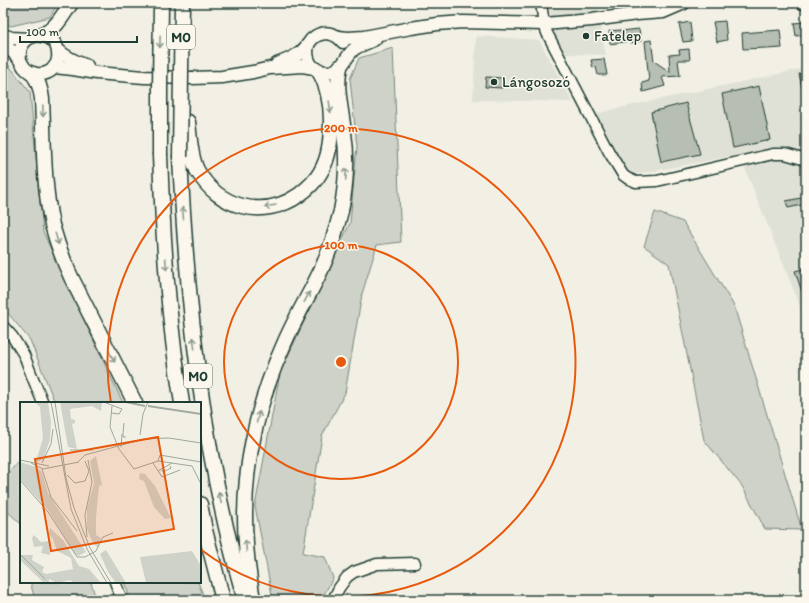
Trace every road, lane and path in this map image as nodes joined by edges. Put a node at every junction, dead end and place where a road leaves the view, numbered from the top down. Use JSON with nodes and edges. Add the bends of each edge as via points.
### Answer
{"nodes":[{"id":1,"x":71,"y":3,"type":"edge"},
{"id":2,"x":161,"y":3,"type":"edge"},
{"id":3,"x":182,"y":3,"type":"edge"},
{"id":4,"x":541,"y":3,"type":"edge"},
{"id":5,"x":669,"y":3,"type":"edge"},
{"id":6,"x":684,"y":3,"type":"edge"},
{"id":7,"x":637,"y":14,"type":"junction"},
{"id":8,"x":544,"y":24,"type":"junction"},
{"id":9,"x":393,"y":32,"type":"junction"},
{"id":10,"x":3,"y":35,"type":"edge"},
{"id":11,"x":42,"y":35,"type":"junction"},
{"id":12,"x":338,"y":37,"type":"junction"},
{"id":13,"x":27,"y":39,"type":"junction"},
{"id":14,"x":3,"y":44,"type":"edge"},
{"id":15,"x":308,"y":45,"type":"junction"},
{"id":16,"x":58,"y":50,"type":"junction"},
{"id":17,"x":20,"y":60,"type":"junction"},
{"id":18,"x":342,"y":63,"type":"junction"},
{"id":19,"x":54,"y":67,"type":"junction"},
{"id":20,"x":270,"y":68,"type":"junction"},
{"id":21,"x":316,"y":69,"type":"junction"},
{"id":22,"x":181,"y":72,"type":"junction"},
{"id":23,"x":34,"y":74,"type":"junction"},
{"id":24,"x":115,"y":74,"type":"junction"},
{"id":25,"x":806,"y":160,"type":"edge"},
{"id":26,"x":3,"y":326,"type":"edge"},
{"id":27,"x":43,"y":402,"type":"edge"},
{"id":28,"x":134,"y":402,"type":"edge"},
{"id":29,"x":182,"y":402,"type":"edge"},
{"id":30,"x":201,"y":508,"type":"edge"},
{"id":31,"x":201,"y":552,"type":"edge"},
{"id":32,"x":414,"y":562,"type":"dead end"},
{"id":33,"x":216,"y":575,"type":"junction"},
{"id":34,"x":115,"y":583,"type":"edge"},
{"id":35,"x":122,"y":600,"type":"edge"},
{"id":36,"x":223,"y":600,"type":"edge"},
{"id":37,"x":245,"y":600,"type":"edge"},
{"id":38,"x":253,"y":600,"type":"edge"},
{"id":39,"x":333,"y":600,"type":"edge"}],
"edges":[{"from":1,"to":11,"type":"highway","via":[[52,30]]},
{"from":2,"to":29,"type":"highway","number":"M0","one_way":true,"bridge":true,"via":[[162,206],[175,362]]},
{"from":3,"to":22,"type":"highway","number":"M0"},
{"from":4,"to":8,"type":"street"},
{"from":5,"to":7,"type":"main road"},
{"from":6,"to":7,"type":"main road","via":[[663,12]]},
{"from":7,"to":8,"type":"main road"},
{"from":8,"to":9,"type":"main road","via":[[456,23],[425,25]]},
{"from":8,"to":25,"type":"street","via":[[609,152],[623,175],[632,180],[657,181],[773,154],[785,154]]},
{"from":9,"to":12,"type":"main road","via":[[354,38]]},
{"from":9,"to":18,"type":"main road","via":[[352,51]]},
{"from":10,"to":13,"type":"main road"},
{"from":11,"to":13,"type":"main road"},
{"from":11,"to":16,"type":"main road","via":[[53,40]]},
{"from":12,"to":15,"type":"main road","via":[[328,33],[319,34]]},
{"from":12,"to":18,"type":"main road","via":[[346,51]]},
{"from":13,"to":17,"type":"main road","via":[[20,48]]},
{"from":14,"to":17,"type":"main road"},
{"from":15,"to":20,"type":"main road","via":[[295,56]]},
{"from":15,"to":21,"type":"main road","via":[[308,60]]},
{"from":16,"to":19,"type":"main road","via":[[59,56]]},
{"from":16,"to":24,"type":"main road","via":[[74,61]]},
{"from":17,"to":23,"type":"main road","via":[[23,66]]},
{"from":18,"to":21,"type":"main road","via":[[336,70],[328,72]]},
{"from":38,"to":18,"type":"highway","one_way":true,"via":[[245,521],[250,458],[258,416],[271,374],[325,262],[341,210],[346,176],[345,140],[338,90],[338,75]]},
{"from":19,"to":23,"type":"main road","via":[[45,73]]},
{"from":19,"to":24,"type":"main road"},
{"from":20,"to":21,"type":"main road","via":[[303,66]]},
{"from":20,"to":24,"type":"main road","via":[[208,78],[144,78]]},
{"from":21,"to":22,"type":"highway","one_way":true,"bridge":true,"via":[[323,77],[330,104],[330,141],[326,161],[315,181],[304,191],[283,203],[263,208],[230,202],[203,180],[192,157]]},
{"from":37,"to":22,"type":"highway","number":"M0","one_way":true,"bridge":true,"via":[[217,487],[194,344],[182,209]]},
{"from":23,"to":28,"type":"highway","one_way":true,"via":[[41,89],[46,181],[52,225],[63,260]]},
{"from":26,"to":27,"type":"street","via":[[24,355]]},
{"from":30,"to":33,"type":"highway"},
{"from":31,"to":33,"type":"highway"},
{"from":32,"to":39,"type":"street","via":[[377,564],[354,572],[338,588]]},
{"from":33,"to":36,"type":"highway"},
{"from":34,"to":35,"type":"street"}]}
